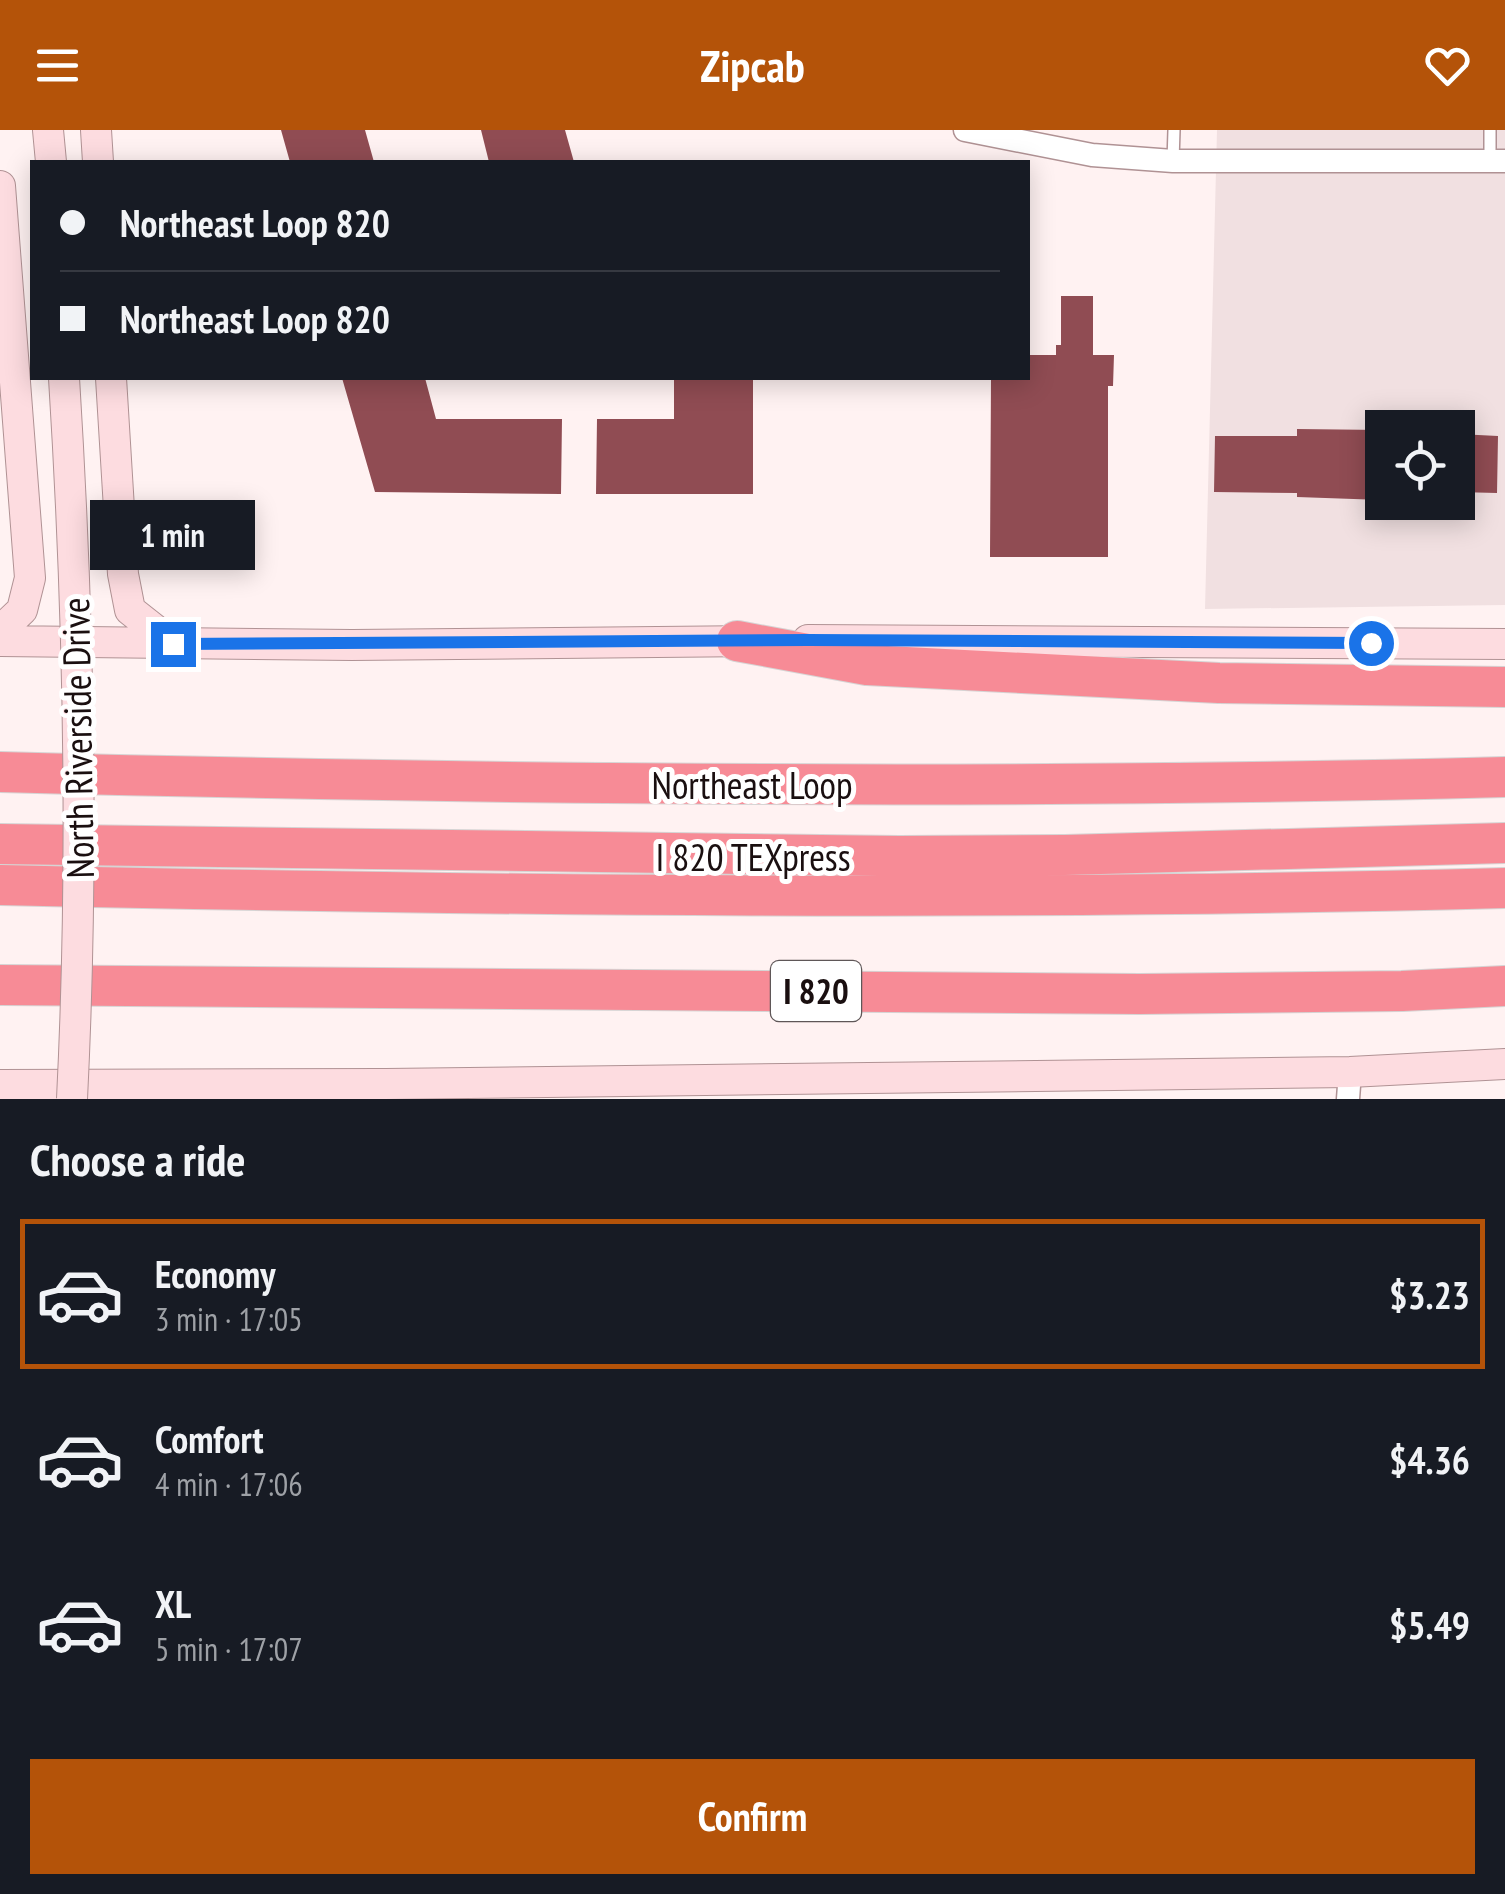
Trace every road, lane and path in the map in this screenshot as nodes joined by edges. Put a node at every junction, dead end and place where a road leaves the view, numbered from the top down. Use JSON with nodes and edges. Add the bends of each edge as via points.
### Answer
{"nodes":[{"id":1,"x":48,"y":130,"type":"edge"},
{"id":2,"x":96,"y":130,"type":"edge"},
{"id":3,"x":965,"y":130,"type":"edge"},
{"id":4,"x":1174,"y":130,"type":"edge"},
{"id":5,"x":1490,"y":130,"type":"edge"},
{"id":6,"x":50,"y":160,"type":"edge"},
{"id":7,"x":98,"y":160,"type":"edge"},
{"id":8,"x":1173,"y":161,"type":"junction"},
{"id":9,"x":1498,"y":161,"type":"edge"},
{"id":10,"x":0,"y":186,"type":"edge"},
{"id":11,"x":5,"y":318,"type":"edge"},
{"id":12,"x":64,"y":380,"type":"edge"},
{"id":13,"x":111,"y":380,"type":"edge"},
{"id":14,"x":0,"y":630,"type":"edge"},
{"id":15,"x":0,"y":640,"type":"edge"},
{"id":16,"x":737,"y":641,"type":"junction"},
{"id":17,"x":173,"y":644,"type":"junction"},
{"id":18,"x":1505,"y":644,"type":"edge"},
{"id":19,"x":1505,"y":687,"type":"edge"},
{"id":20,"x":0,"y":745,"type":"edge"},
{"id":21,"x":0,"y":772,"type":"edge"},
{"id":22,"x":1505,"y":777,"type":"edge"},
{"id":23,"x":245,"y":778,"type":"junction"},
{"id":24,"x":0,"y":844,"type":"edge"},
{"id":25,"x":1505,"y":844,"type":"edge"},
{"id":26,"x":5,"y":885,"type":"edge"},
{"id":27,"x":1505,"y":888,"type":"edge"},
{"id":28,"x":0,"y":986,"type":"edge"},
{"id":29,"x":1505,"y":986,"type":"edge"},
{"id":30,"x":1505,"y":1064,"type":"edge"},
{"id":31,"x":0,"y":1085,"type":"edge"},
{"id":32,"x":1349,"y":1086,"type":"edge"},
{"id":33,"x":580,"y":1090,"type":"edge"},
{"id":34,"x":158,"y":1092,"type":"edge"},
{"id":35,"x":72,"y":1099,"type":"edge"}],
"edges":[{"from":1,"to":6,"type":"main road"},
{"from":2,"to":7,"type":"main road"},
{"from":3,"to":8,"type":"street","via":[[1092,155]]},
{"from":4,"to":8,"type":"lane"},
{"from":5,"to":9,"type":"lane"},
{"from":8,"to":9,"type":"street"},
{"from":10,"to":11,"type":"main road"},
{"from":11,"to":14,"type":"main road","via":[[30,578],[22,610]]},
{"from":12,"to":35,"type":"main road","name":"North Riverside Drive","bridge":true,"via":[[80,712]]},
{"from":13,"to":17,"type":"main road","via":[[130,610]]},
{"from":15,"to":17,"type":"main road"},
{"from":16,"to":17,"type":"main road"},
{"from":16,"to":18,"type":"main road"},
{"from":16,"to":19,"type":"highway","via":[[866,665],[1219,683]]},
{"from":20,"to":23,"type":"highway","via":[[200,753]]},
{"from":21,"to":23,"type":"highway","name":"Northeast Loop"},
{"from":22,"to":23,"type":"highway","name":"Northeast Loop","via":[[1012,785]]},
{"from":24,"to":25,"type":"highway","name":"I 820 TEXpress","via":[[936,856]]},
{"from":26,"to":27,"type":"highway","name":"I 820 TEXpress","via":[[915,894]]},
{"from":28,"to":29,"type":"highway","number":"I 820","via":[[1120,994]]},
{"from":30,"to":32,"type":"main road"},
{"from":31,"to":34,"type":"main road"},
{"from":32,"to":33,"type":"main road","via":[[886,1083]]},
{"from":33,"to":34,"type":"main road"}]}
